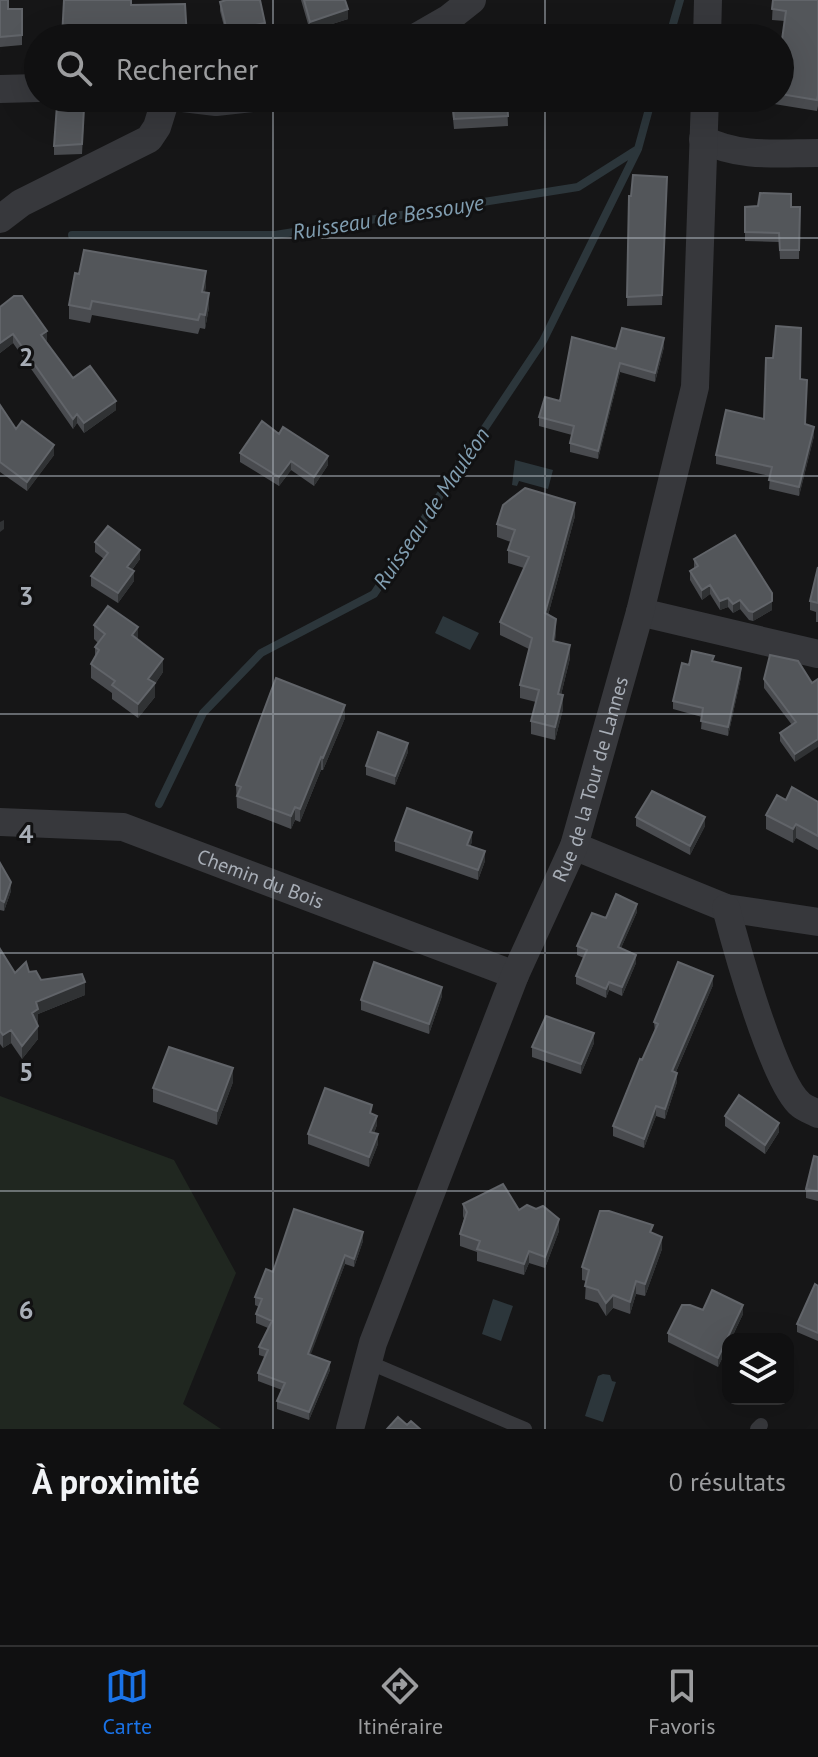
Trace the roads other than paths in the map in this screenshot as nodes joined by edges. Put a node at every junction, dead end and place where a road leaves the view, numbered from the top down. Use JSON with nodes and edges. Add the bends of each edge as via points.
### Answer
{"nodes":[{"id":1,"x":472,"y":0,"type":"edge"},
{"id":2,"x":708,"y":0,"type":"edge"},
{"id":3,"x":439,"y":24,"type":"edge"},
{"id":4,"x":707,"y":24,"type":"edge"},
{"id":5,"x":24,"y":88,"type":"edge"},
{"id":6,"x":0,"y":89,"type":"edge"},
{"id":7,"x":162,"y":112,"type":"edge"},
{"id":8,"x":704,"y":112,"type":"edge"},
{"id":9,"x":703,"y":139,"type":"junction"},
{"id":10,"x":818,"y":153,"type":"edge"},
{"id":11,"x":0,"y":219,"type":"edge"},
{"id":12,"x":640,"y":612,"type":"junction"},
{"id":13,"x":818,"y":654,"type":"edge"},
{"id":14,"x":0,"y":822,"type":"edge"},
{"id":15,"x":574,"y":846,"type":"junction"},
{"id":16,"x":726,"y":908,"type":"junction"},
{"id":17,"x":818,"y":922,"type":"edge"},
{"id":18,"x":515,"y":975,"type":"junction"},
{"id":19,"x":818,"y":1114,"type":"edge"},
{"id":20,"x":368,"y":1362,"type":"junction"},
{"id":21,"x":350,"y":1429,"type":"edge"},
{"id":22,"x":525,"y":1429,"type":"edge"}],
"edges":[{"from":1,"to":3,"type":"street"},
{"from":2,"to":4,"type":"street"},
{"from":5,"to":6,"type":"street"},
{"from":7,"to":11,"type":"street","via":[[149,139],[21,203]]},
{"from":8,"to":9,"type":"street","name":"Rue de la Tour de Lannes"},
{"from":9,"to":10,"type":"street","via":[[720,149],[750,153]]},
{"from":9,"to":12,"type":"street","name":"Rue de la Tour de Lannes","via":[[695,387]]},
{"from":12,"to":13,"type":"street"},
{"from":12,"to":15,"type":"street","name":"Rue de la Tour de Lannes"},
{"from":14,"to":18,"type":"street","name":"Chemin du Bois","via":[[123,827]]},
{"from":15,"to":16,"type":"street"},
{"from":15,"to":18,"type":"street","name":"Rue de la Tour de Lannes"},
{"from":16,"to":17,"type":"street"},
{"from":16,"to":19,"type":"street","via":[[781,1075],[800,1104]]},
{"from":18,"to":20,"type":"street","name":"Rue de la Tour de Lannes"},
{"from":20,"to":21,"type":"street","name":"Rue de la Tour de Lannes"},
{"from":20,"to":22,"type":"lane"}]}
